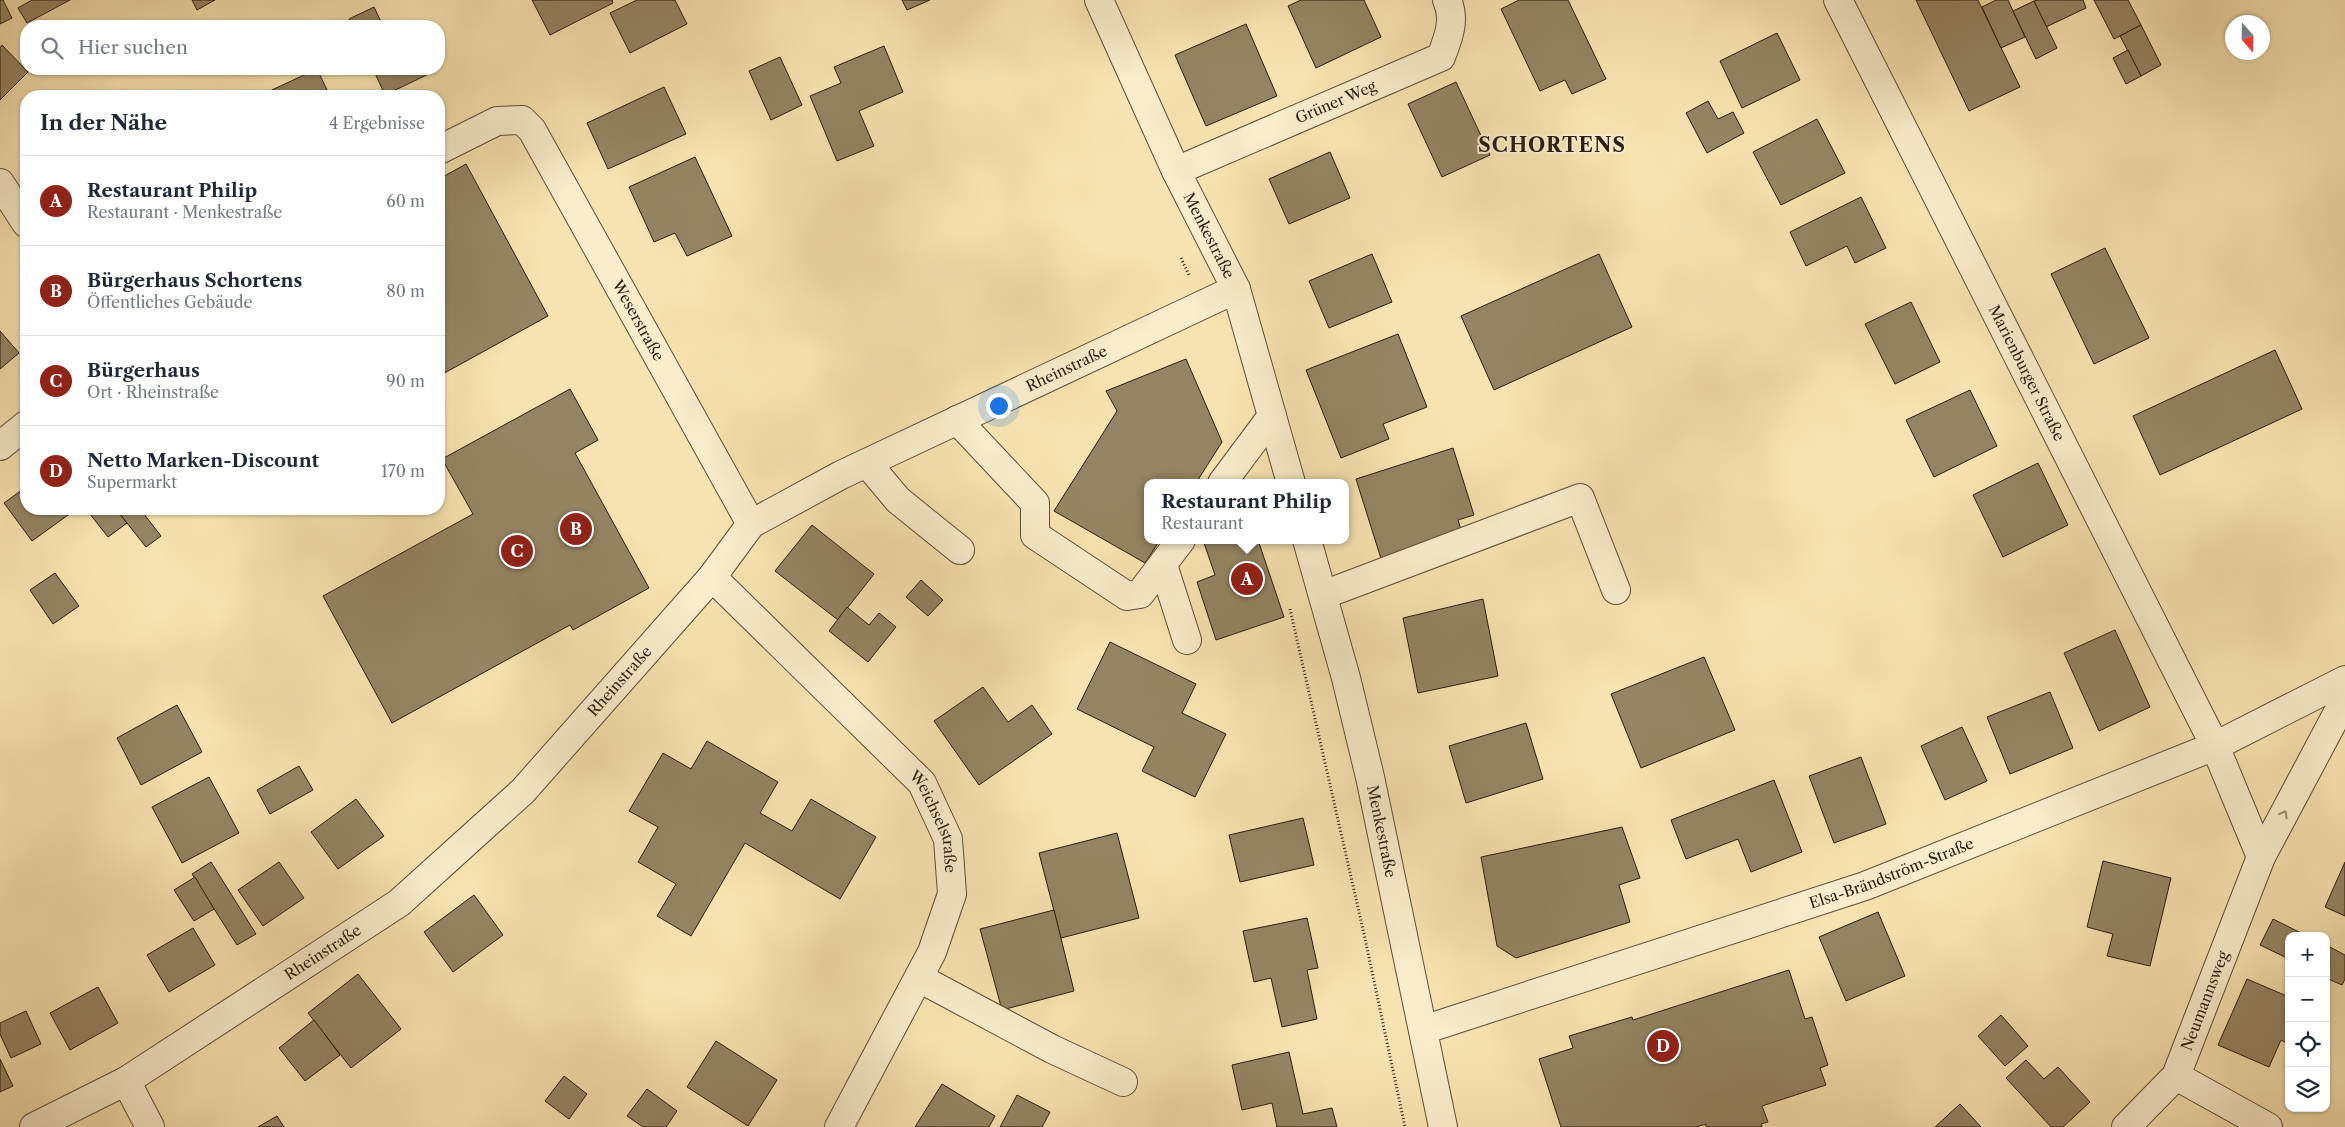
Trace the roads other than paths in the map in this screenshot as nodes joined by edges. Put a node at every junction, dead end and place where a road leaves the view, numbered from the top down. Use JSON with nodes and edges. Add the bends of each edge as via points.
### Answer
{"nodes":[{"id":1,"x":1099,"y":0,"type":"edge"},
{"id":2,"x":1447,"y":0,"type":"edge"},
{"id":3,"x":1838,"y":0,"type":"edge"},
{"id":4,"x":445,"y":147,"type":"edge"},
{"id":5,"x":1176,"y":171,"type":"junction"},
{"id":6,"x":0,"y":183,"type":"edge"},
{"id":7,"x":20,"y":214,"type":"edge"},
{"id":8,"x":1236,"y":289,"type":"junction"},
{"id":9,"x":1272,"y":416,"type":"junction"},
{"id":10,"x":957,"y":420,"type":"junction"},
{"id":11,"x":20,"y":430,"type":"edge"},
{"id":12,"x":0,"y":446,"type":"edge"},
{"id":13,"x":867,"y":463,"type":"junction"},
{"id":14,"x":1225,"y":479,"type":"edge"},
{"id":15,"x":1290,"y":479,"type":"edge"},
{"id":16,"x":751,"y":524,"type":"junction"},
{"id":17,"x":1178,"y":544,"type":"edge"},
{"id":18,"x":1308,"y":544,"type":"edge"},
{"id":19,"x":960,"y":550,"type":"dead end"},
{"id":20,"x":1163,"y":566,"type":"junction"},
{"id":21,"x":712,"y":577,"type":"junction"},
{"id":22,"x":1616,"y":590,"type":"dead end"},
{"id":23,"x":1323,"y":595,"type":"junction"},
{"id":24,"x":1186,"y":640,"type":"dead end"},
{"id":25,"x":2345,"y":680,"type":"edge"},
{"id":26,"x":2345,"y":699,"type":"edge"},
{"id":27,"x":2215,"y":746,"type":"junction"},
{"id":28,"x":2261,"y":857,"type":"junction"},
{"id":29,"x":919,"y":978,"type":"junction"},
{"id":30,"x":1423,"y":1030,"type":"junction"},
{"id":31,"x":2176,"y":1076,"type":"junction"},
{"id":32,"x":126,"y":1081,"type":"junction"},
{"id":33,"x":1123,"y":1082,"type":"dead end"},
{"id":34,"x":34,"y":1127,"type":"edge"},
{"id":35,"x":150,"y":1127,"type":"edge"},
{"id":36,"x":839,"y":1127,"type":"edge"},
{"id":37,"x":1444,"y":1127,"type":"edge"},
{"id":38,"x":2126,"y":1127,"type":"edge"},
{"id":39,"x":2268,"y":1127,"type":"edge"}],
"edges":[{"from":1,"to":5,"type":"street","name":"Menkestraße"},
{"from":2,"to":5,"type":"street","name":"Grüner Weg","via":[[1451,33],[1441,57]]},
{"from":3,"to":27,"type":"street","name":"Marienburger Straße"},
{"from":4,"to":16,"type":"street","name":"Weserstraße","via":[[497,121],[522,120],[532,130]]},
{"from":5,"to":8,"type":"street","name":"Menkestraße"},
{"from":6,"to":7,"type":"street"},
{"from":8,"to":9,"type":"street","name":"Menkestraße"},
{"from":8,"to":10,"type":"street","name":"Rheinstraße"},
{"from":9,"to":14,"type":"street"},
{"from":9,"to":15,"type":"street","name":"Menkestraße"},
{"from":10,"to":13,"type":"street","name":"Rheinstraße"},
{"from":10,"to":20,"type":"street","via":[[1035,503],[1035,535],[1127,596],[1140,594]]},
{"from":11,"to":12,"type":"street"},
{"from":13,"to":16,"type":"street","name":"Rheinstraße"},
{"from":13,"to":19,"type":"street","via":[[898,500]]},
{"from":16,"to":21,"type":"street","name":"Rheinstraße"},
{"from":17,"to":20,"type":"street"},
{"from":18,"to":23,"type":"street","name":"Menkestraße"},
{"from":20,"to":24,"type":"street"},
{"from":21,"to":29,"type":"street","name":"Weichselstraße","via":[[922,783],[948,839],[952,894],[932,952]]},
{"from":21,"to":32,"type":"street","name":"Rheinstraße","via":[[523,791],[399,903]]},
{"from":22,"to":23,"type":"street","via":[[1580,498]]},
{"from":23,"to":30,"type":"street","name":"Menkestraße","via":[[1370,777]]},
{"from":25,"to":27,"type":"street","name":"Elsa-Brändström-Straße"},
{"from":28,"to":26,"type":"street","name":"Neumannsweg","one_way":true},
{"from":27,"to":28,"type":"street"},
{"from":27,"to":30,"type":"street","name":"Elsa-Brändström-Straße","via":[[1864,886]]},
{"from":28,"to":31,"type":"street","name":"Neumannsweg"},
{"from":29,"to":33,"type":"street","via":[[1052,1049]]},
{"from":29,"to":36,"type":"street","name":"Weichselstraße"},
{"from":30,"to":37,"type":"street","name":"Menkestraße"},
{"from":31,"to":38,"type":"street","name":"Neumannsweg"},
{"from":31,"to":39,"type":"street"},
{"from":32,"to":34,"type":"street","name":"Rheinstraße"},
{"from":32,"to":35,"type":"street"}]}
